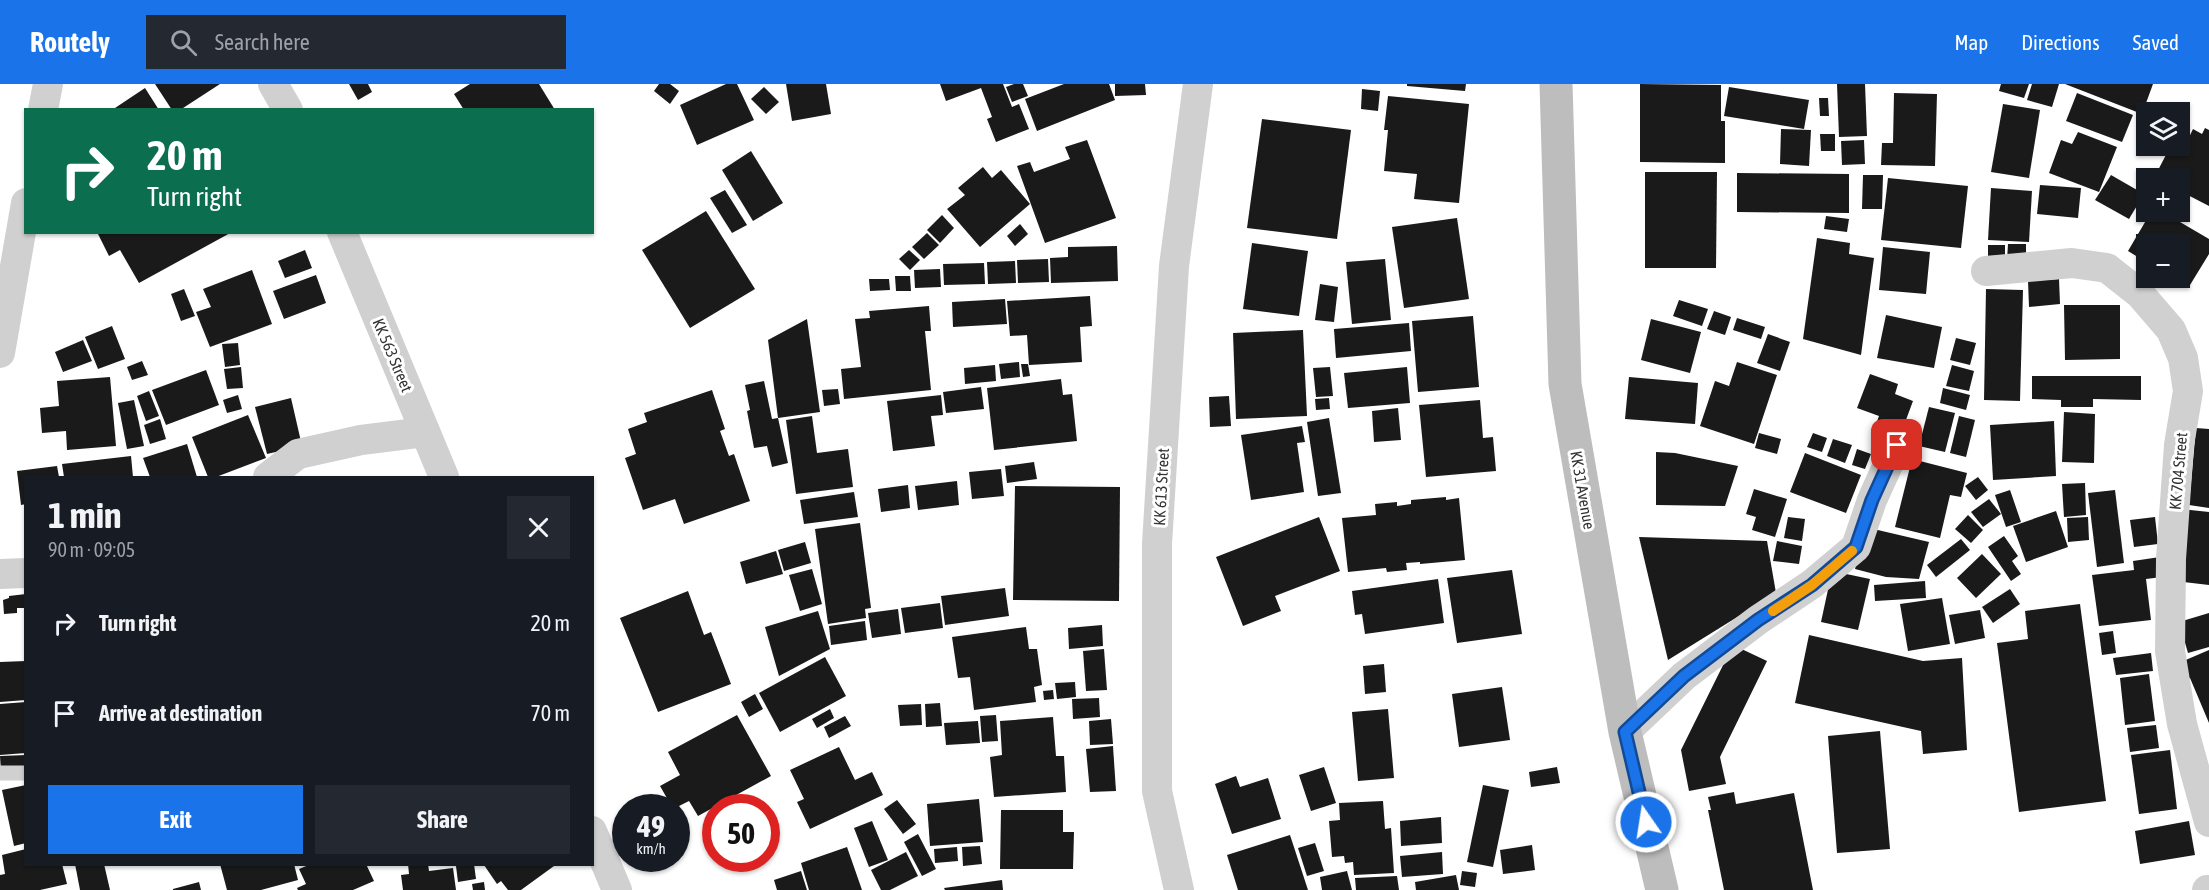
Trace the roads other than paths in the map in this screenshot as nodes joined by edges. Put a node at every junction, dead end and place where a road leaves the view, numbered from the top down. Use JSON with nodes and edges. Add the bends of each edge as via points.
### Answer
{"nodes":[{"id":1,"x":48,"y":84,"type":"edge"},
{"id":2,"x":273,"y":84,"type":"edge"},
{"id":3,"x":1198,"y":84,"type":"edge"},
{"id":4,"x":1556,"y":84,"type":"edge"},
{"id":5,"x":43,"y":108,"type":"edge"},
{"id":6,"x":287,"y":108,"type":"edge"},
{"id":7,"x":24,"y":214,"type":"edge"},
{"id":8,"x":343,"y":234,"type":"edge"},
{"id":9,"x":1986,"y":271,"type":"dead end"},
{"id":10,"x":0,"y":353,"type":"edge"},
{"id":11,"x":425,"y":432,"type":"junction"},
{"id":12,"x":1897,"y":445,"type":"dead end"},
{"id":13,"x":269,"y":476,"type":"edge"},
{"id":14,"x":444,"y":476,"type":"edge"},
{"id":15,"x":24,"y":573,"type":"edge"},
{"id":16,"x":0,"y":574,"type":"edge"},
{"id":17,"x":1625,"y":732,"type":"junction"},
{"id":18,"x":0,"y":772,"type":"edge"},
{"id":19,"x":24,"y":773,"type":"edge"},
{"id":20,"x":2209,"y":822,"type":"edge"},
{"id":21,"x":594,"y":836,"type":"edge"},
{"id":22,"x":616,"y":890,"type":"edge"},
{"id":23,"x":1179,"y":890,"type":"edge"},
{"id":24,"x":1662,"y":890,"type":"edge"}],
"edges":[{"from":1,"to":5,"type":"street"},
{"from":2,"to":6,"type":"street"},
{"from":3,"to":23,"type":"street","name":"KK 613 Street","via":[[1174,266],[1157,544],[1157,791]]},
{"from":4,"to":17,"type":"main road","name":"KK 31 Avenue","via":[[1565,384]]},
{"from":7,"to":10,"type":"street"},
{"from":8,"to":11,"type":"street","name":"KK 563 Street"},
{"from":9,"to":20,"type":"street","name":"KK 704 Street","via":[[2072,263],[2107,268],[2140,294],[2171,330],[2183,358],[2188,391],[2179,446],[2171,559],[2170,651],[2182,724]]},
{"from":11,"to":13,"type":"street","via":[[361,440],[298,454]]},
{"from":11,"to":14,"type":"street","name":"KK 563 Street"},
{"from":12,"to":17,"type":"street","via":[[1856,547],[1812,585],[1684,676]]},
{"from":15,"to":16,"type":"street"},
{"from":17,"to":24,"type":"main road","name":"KK 31 Avenue"},
{"from":18,"to":19,"type":"lane"},
{"from":21,"to":22,"type":"street"}]}
